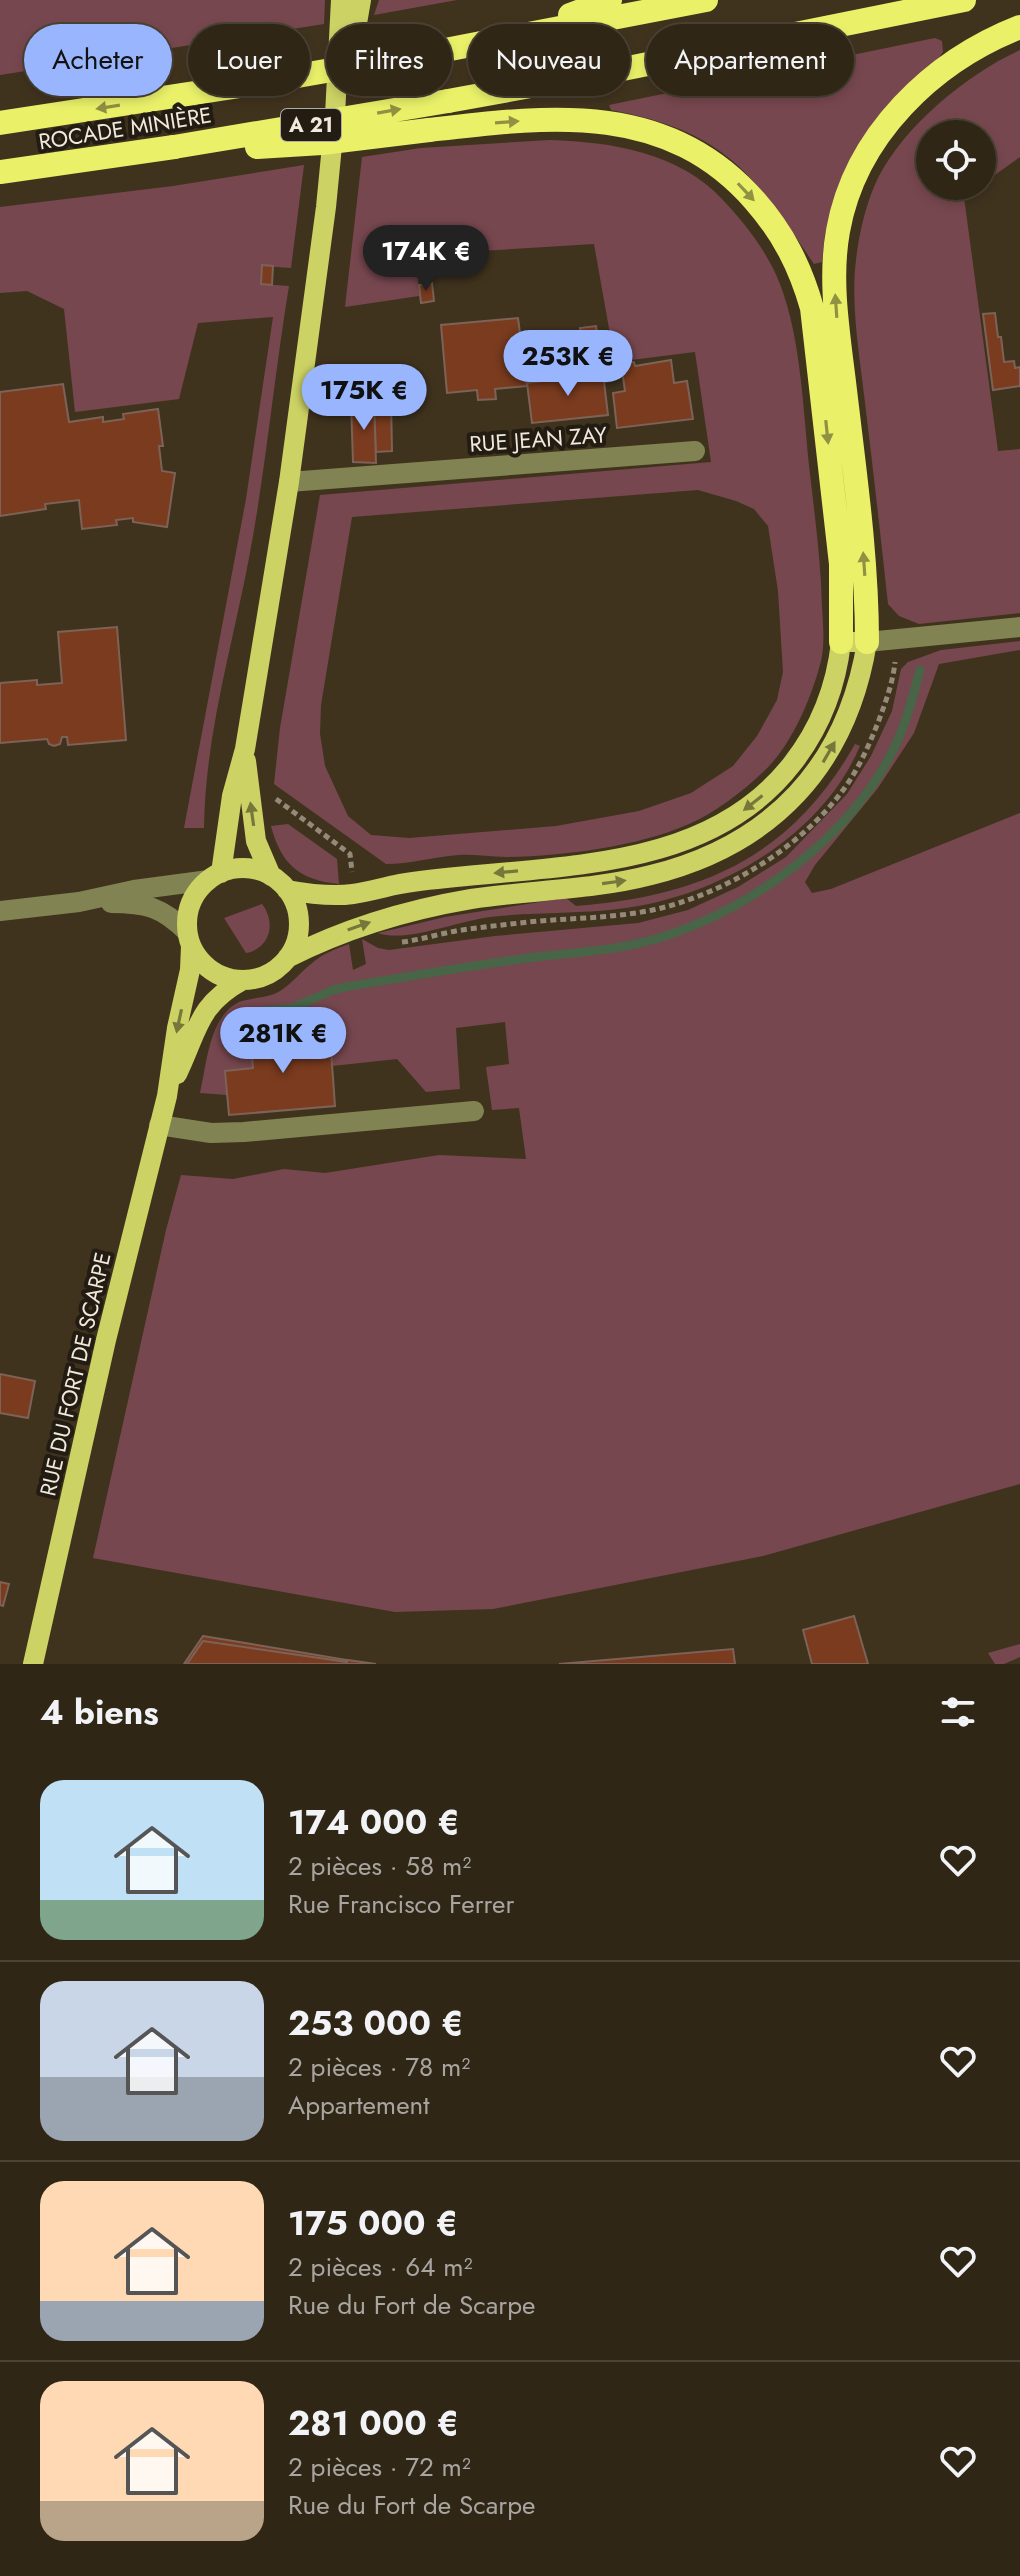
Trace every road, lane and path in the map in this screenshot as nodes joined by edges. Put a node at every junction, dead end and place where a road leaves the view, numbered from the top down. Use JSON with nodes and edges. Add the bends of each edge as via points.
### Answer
{"nodes":[{"id":1,"x":341,"y":0,"type":"edge"},
{"id":2,"x":361,"y":0,"type":"edge"},
{"id":3,"x":610,"y":0,"type":"edge"},
{"id":4,"x":706,"y":0,"type":"edge"},
{"id":5,"x":964,"y":0,"type":"edge"},
{"id":6,"x":548,"y":24,"type":"edge"},
{"id":7,"x":583,"y":24,"type":"edge"},
{"id":8,"x":1020,"y":27,"type":"edge"},
{"id":9,"x":468,"y":46,"type":"edge"},
{"id":10,"x":0,"y":123,"type":"edge"},
{"id":11,"x":174,"y":147,"type":"junction"},
{"id":12,"x":0,"y":172,"type":"edge"},
{"id":13,"x":326,"y":207,"type":"junction"},
{"id":14,"x":695,"y":451,"type":"dead end"},
{"id":15,"x":289,"y":482,"type":"junction"},
{"id":16,"x":1020,"y":627,"type":"edge"},
{"id":17,"x":841,"y":642,"type":"junction"},
{"id":18,"x":867,"y":642,"type":"junction"},
{"id":19,"x":245,"y":749,"type":"junction"},
{"id":20,"x":270,"y":789,"type":"dead end"},
{"id":21,"x":271,"y":876,"type":"junction"},
{"id":22,"x":215,"y":877,"type":"junction"},
{"id":23,"x":287,"y":890,"type":"junction"},
{"id":24,"x":354,"y":894,"type":"junction"},
{"id":25,"x":79,"y":902,"type":"junction"},
{"id":26,"x":0,"y":911,"type":"edge"},
{"id":27,"x":189,"y":939,"type":"junction"},
{"id":28,"x":287,"y":958,"type":"junction"},
{"id":29,"x":243,"y":980,"type":"junction"},
{"id":30,"x":167,"y":1096,"type":"junction"},
{"id":31,"x":474,"y":1111,"type":"dead end"},
{"id":32,"x":159,"y":1125,"type":"junction"},
{"id":33,"x":33,"y":1664,"type":"edge"}],
"edges":[{"from":1,"to":13,"type":"main road"},
{"from":2,"to":13,"type":"main road"},
{"from":3,"to":6,"type":"highway"},
{"from":4,"to":7,"type":"highway","name":"ROCADE MINIÈRE","number":"A 21"},
{"from":11,"to":5,"type":"highway","name":"ROCADE MINIÈRE","number":"A 21","one_way":true,"bridge":true,"via":[[613,71]]},
{"from":18,"to":8,"type":"highway","one_way":true,"via":[[862,539],[836,302],[835,249],[842,211],[863,160],[914,94],[978,45]]},
{"from":9,"to":10,"type":"highway","name":"ROCADE MINIÈRE","number":"A 21","one_way":true,"bridge":true},
{"from":11,"to":12,"type":"highway","name":"ROCADE MINIÈRE","number":"A 21"},
{"from":11,"to":17,"type":"highway","one_way":true,"bridge":true,"via":[[293,145],[499,122],[589,121],[670,138],[728,173],[783,237],[800,267],[812,308],[841,564]]},
{"from":13,"to":15,"type":"main road"},
{"from":14,"to":15,"type":"street","name":"RUE JEAN ZAY"},
{"from":15,"to":19,"type":"main road"},
{"from":16,"to":18,"type":"street"},
{"from":17,"to":18,"type":"main road"},
{"from":17,"to":24,"type":"main road","one_way":true,"via":[[828,705],[805,748],[771,789],[714,829],[611,860],[420,881]]},
{"from":28,"to":18,"type":"main road","one_way":true,"via":[[409,911],[649,876],[734,845],[775,815],[822,763],[856,693]]},
{"from":21,"to":19,"type":"main road","one_way":true,"via":[[256,841]]},
{"from":19,"to":22,"type":"main road"},
{"from":20,"to":24,"type":"path","via":[[278,802],[350,854]]},
{"from":21,"to":22,"type":"main road","via":[[235,869]]},
{"from":21,"to":23,"type":"main road"},
{"from":22,"to":25,"type":"street"},
{"from":22,"to":27,"type":"main road","via":[[191,903]]},
{"from":23,"to":24,"type":"main road"},
{"from":23,"to":28,"type":"main road","via":[[299,924]]},
{"from":25,"to":26,"type":"street"},
{"from":25,"to":27,"type":"street","via":[[141,903],[170,915]]},
{"from":27,"to":29,"type":"main road","via":[[209,968]]},
{"from":27,"to":30,"type":"main road","name":"RUE DU FORT DE SCARPE","one_way":true,"via":[[190,970]]},
{"from":28,"to":29,"type":"main road","via":[[264,975]]},
{"from":29,"to":30,"type":"main road","name":"RUE DU FORT DE SCARPE","via":[[208,1006]]},
{"from":30,"to":32,"type":"main road","name":"RUE DU FORT DE SCARPE"},
{"from":31,"to":32,"type":"street","via":[[244,1132]]},
{"from":32,"to":33,"type":"main road","name":"RUE DU FORT DE SCARPE"}]}
